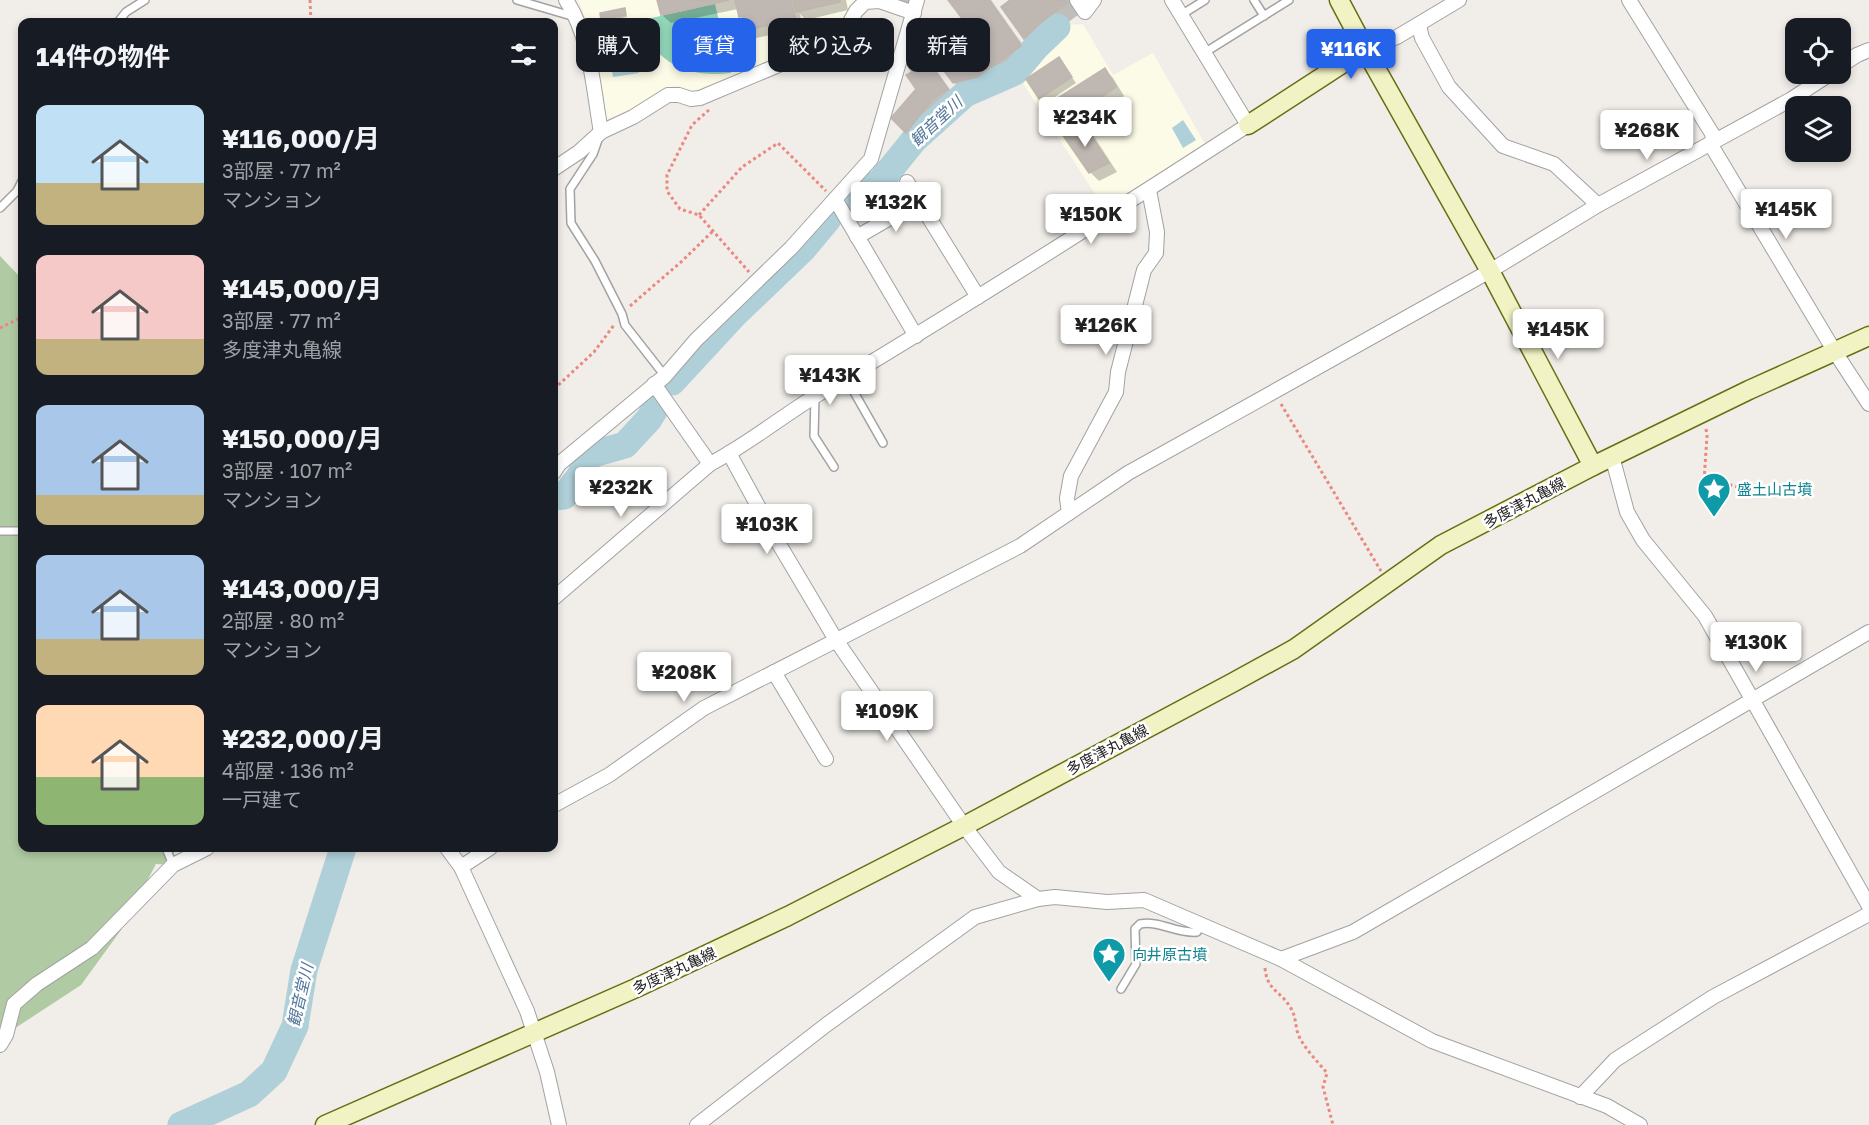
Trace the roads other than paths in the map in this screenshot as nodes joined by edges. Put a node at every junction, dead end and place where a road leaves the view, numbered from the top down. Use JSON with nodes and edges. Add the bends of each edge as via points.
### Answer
{"nodes":[{"id":1,"x":145,"y":0,"type":"edge"},
{"id":2,"x":517,"y":0,"type":"edge"},
{"id":3,"x":567,"y":0,"type":"edge"},
{"id":4,"x":1077,"y":0,"type":"edge"},
{"id":5,"x":1094,"y":0,"type":"edge"},
{"id":6,"x":1172,"y":0,"type":"edge"},
{"id":7,"x":1205,"y":0,"type":"edge"},
{"id":8,"x":1254,"y":0,"type":"edge"},
{"id":9,"x":1289,"y":0,"type":"edge"},
{"id":10,"x":1339,"y":0,"type":"edge"},
{"id":11,"x":1459,"y":0,"type":"edge"},
{"id":12,"x":1629,"y":0,"type":"edge"},
{"id":13,"x":875,"y":1,"type":"edge"},
{"id":14,"x":916,"y":6,"type":"edge"},
{"id":15,"x":1181,"y":15,"type":"junction"},
{"id":16,"x":1264,"y":16,"type":"junction"},
{"id":17,"x":121,"y":18,"type":"edge"},
{"id":18,"x":578,"y":18,"type":"joint"},
{"id":19,"x":1419,"y":25,"type":"junction"},
{"id":20,"x":1365,"y":49,"type":"junction"},
{"id":21,"x":1869,"y":50,"type":"edge"},
{"id":22,"x":1204,"y":53,"type":"junction"},
{"id":23,"x":1851,"y":59,"type":"edge"},
{"id":24,"x":590,"y":72,"type":"edge"},
{"id":25,"x":1815,"y":84,"type":"edge"},
{"id":26,"x":1248,"y":125,"type":"junction"},
{"id":27,"x":601,"y":132,"type":"junction"},
{"id":28,"x":1711,"y":145,"type":"junction"},
{"id":29,"x":558,"y":166,"type":"edge"},
{"id":30,"x":907,"y":182,"type":"dead end"},
{"id":31,"x":18,"y":188,"type":"edge"},
{"id":32,"x":1149,"y":190,"type":"junction"},
{"id":33,"x":835,"y":199,"type":"junction"},
{"id":34,"x":919,"y":201,"type":"junction"},
{"id":35,"x":1598,"y":205,"type":"junction"},
{"id":36,"x":0,"y":208,"type":"edge"},
{"id":37,"x":857,"y":237,"type":"junction"},
{"id":38,"x":1490,"y":271,"type":"junction"},
{"id":39,"x":978,"y":297,"type":"junction"},
{"id":40,"x":916,"y":336,"type":"junction"},
{"id":41,"x":1869,"y":336,"type":"edge"},
{"id":42,"x":1835,"y":352,"type":"junction"},
{"id":43,"x":846,"y":378,"type":"junction"},
{"id":44,"x":659,"y":380,"type":"junction"},
{"id":45,"x":815,"y":397,"type":"junction"},
{"id":46,"x":1869,"y":405,"type":"edge"},
{"id":47,"x":883,"y":443,"type":"dead end"},
{"id":48,"x":729,"y":453,"type":"junction"},
{"id":49,"x":1612,"y":456,"type":"junction"},
{"id":50,"x":710,"y":464,"type":"junction"},
{"id":51,"x":558,"y":466,"type":"edge"},
{"id":52,"x":1593,"y":466,"type":"junction"},
{"id":53,"x":834,"y":467,"type":"dead end"},
{"id":54,"x":1069,"y":513,"type":"junction"},
{"id":55,"x":0,"y":531,"type":"edge"},
{"id":56,"x":18,"y":531,"type":"edge"},
{"id":57,"x":558,"y":595,"type":"edge"},
{"id":58,"x":1869,"y":632,"type":"edge"},
{"id":59,"x":836,"y":640,"type":"junction"},
{"id":60,"x":774,"y":672,"type":"junction"},
{"id":61,"x":1754,"y":701,"type":"junction"},
{"id":62,"x":826,"y":759,"type":"dead end"},
{"id":63,"x":558,"y":803,"type":"edge"},
{"id":64,"x":964,"y":826,"type":"junction"},
{"id":65,"x":168,"y":852,"type":"edge"},
{"id":66,"x":199,"y":852,"type":"edge"},
{"id":67,"x":450,"y":852,"type":"edge"},
{"id":68,"x":484,"y":852,"type":"edge"},
{"id":69,"x":173,"y":865,"type":"junction"},
{"id":70,"x":462,"y":867,"type":"junction"},
{"id":71,"x":1038,"y":899,"type":"junction"},
{"id":72,"x":1869,"y":906,"type":"edge"},
{"id":73,"x":1869,"y":914,"type":"edge"},
{"id":74,"x":1202,"y":924,"type":"junction"},
{"id":75,"x":1281,"y":959,"type":"junction"},
{"id":76,"x":1121,"y":989,"type":"dead end"},
{"id":77,"x":535,"y":1033,"type":"junction"},
{"id":78,"x":0,"y":1045,"type":"edge"},
{"id":79,"x":1580,"y":1097,"type":"junction"},
{"id":80,"x":325,"y":1125,"type":"edge"},
{"id":81,"x":559,"y":1125,"type":"edge"},
{"id":82,"x":697,"y":1125,"type":"edge"},
{"id":83,"x":1640,"y":1125,"type":"edge"}],
"edges":[{"from":1,"to":17,"type":"lane"},
{"from":2,"to":18,"type":"lane"},
{"from":3,"to":18,"type":"street"},
{"from":4,"to":5,"type":"street","via":[[1085,12]]},
{"from":6,"to":15,"type":"street"},
{"from":7,"to":15,"type":"lane"},
{"from":8,"to":16,"type":"lane"},
{"from":9,"to":16,"type":"lane"},
{"from":10,"to":20,"type":"main road"},
{"from":11,"to":19,"type":"street"},
{"from":12,"to":28,"type":"street","via":[[1713,135]]},
{"from":13,"to":14,"type":"street"},
{"from":13,"to":27,"type":"street","via":[[865,2],[845,31],[816,57],[805,54],[700,98],[668,95]]},
{"from":14,"to":33,"type":"street","via":[[871,159]]},
{"from":15,"to":22,"type":"street"},
{"from":16,"to":22,"type":"lane"},
{"from":19,"to":20,"type":"street"},
{"from":19,"to":35,"type":"street","via":[[1449,87],[1503,146],[1554,164]]},
{"from":20,"to":26,"type":"main road"},
{"from":20,"to":38,"type":"main road"},
{"from":21,"to":23,"type":"street"},
{"from":22,"to":26,"type":"street"},
{"from":24,"to":27,"type":"street"},
{"from":25,"to":28,"type":"street"},
{"from":26,"to":32,"type":"street"},
{"from":27,"to":29,"type":"street"},
{"from":27,"to":44,"type":"lane","via":[[570,189],[571,223]]},
{"from":28,"to":35,"type":"street"},
{"from":28,"to":42,"type":"street"},
{"from":30,"to":34,"type":"street"},
{"from":31,"to":36,"type":"lane"},
{"from":32,"to":39,"type":"street"},
{"from":32,"to":54,"type":"street","via":[[1157,232],[1156,253],[1144,270],[1116,392],[1071,476]]},
{"from":33,"to":37,"type":"street"},
{"from":33,"to":44,"type":"street"},
{"from":34,"to":37,"type":"street"},
{"from":34,"to":39,"type":"street"},
{"from":35,"to":38,"type":"street"},
{"from":37,"to":40,"type":"street"},
{"from":38,"to":52,"type":"main road"},
{"from":38,"to":54,"type":"street","via":[[1128,472]]},
{"from":39,"to":40,"type":"street"},
{"from":40,"to":43,"type":"street"},
{"from":41,"to":42,"type":"main road","name":"多度津丸亀線"},
{"from":42,"to":46,"type":"street"},
{"from":42,"to":49,"type":"main road","name":"多度津丸亀線"},
{"from":43,"to":45,"type":"street"},
{"from":43,"to":47,"type":"lane"},
{"from":44,"to":50,"type":"street"},
{"from":44,"to":51,"type":"street"},
{"from":45,"to":48,"type":"street"},
{"from":45,"to":53,"type":"lane","via":[[814,436]]},
{"from":48,"to":50,"type":"street"},
{"from":48,"to":59,"type":"street"},
{"from":49,"to":52,"type":"main road","name":"多度津丸亀線"},
{"from":49,"to":61,"type":"street","via":[[1627,512],[1643,540],[1705,616]]},
{"from":50,"to":57,"type":"street"},
{"from":52,"to":64,"type":"main road","name":"多度津丸亀線","via":[[1441,545],[1294,649]]},
{"from":54,"to":59,"type":"street","via":[[1020,546]]},
{"from":55,"to":56,"type":"lane"},
{"from":58,"to":61,"type":"street"},
{"from":59,"to":60,"type":"street"},
{"from":59,"to":64,"type":"street"},
{"from":60,"to":62,"type":"street"},
{"from":60,"to":63,"type":"street","via":[[704,708],[609,775]]},
{"from":61,"to":72,"type":"street"},
{"from":61,"to":75,"type":"street","via":[[1353,932]]},
{"from":64,"to":71,"type":"street","via":[[999,872]]},
{"from":64,"to":77,"type":"main road","name":"多度津丸亀線","via":[[788,916]]},
{"from":65,"to":69,"type":"lane"},
{"from":66,"to":69,"type":"street"},
{"from":67,"to":70,"type":"street"},
{"from":68,"to":70,"type":"street"},
{"from":69,"to":78,"type":"street","via":[[92,948],[14,1004]]},
{"from":70,"to":77,"type":"street"},
{"from":71,"to":74,"type":"street","via":[[1144,900]]},
{"from":71,"to":82,"type":"street","via":[[975,917]]},
{"from":73,"to":79,"type":"street","via":[[1713,997],[1615,1060]]},
{"from":74,"to":75,"type":"street"},
{"from":74,"to":76,"type":"lane","via":[[1197,932],[1186,933],[1147,922],[1140,924],[1135,929],[1136,964]]},
{"from":75,"to":79,"type":"street","via":[[1432,1041]]},
{"from":77,"to":80,"type":"main road","name":"多度津丸亀線"},
{"from":77,"to":81,"type":"street"},
{"from":79,"to":83,"type":"street","via":[[1607,1106]]}]}
